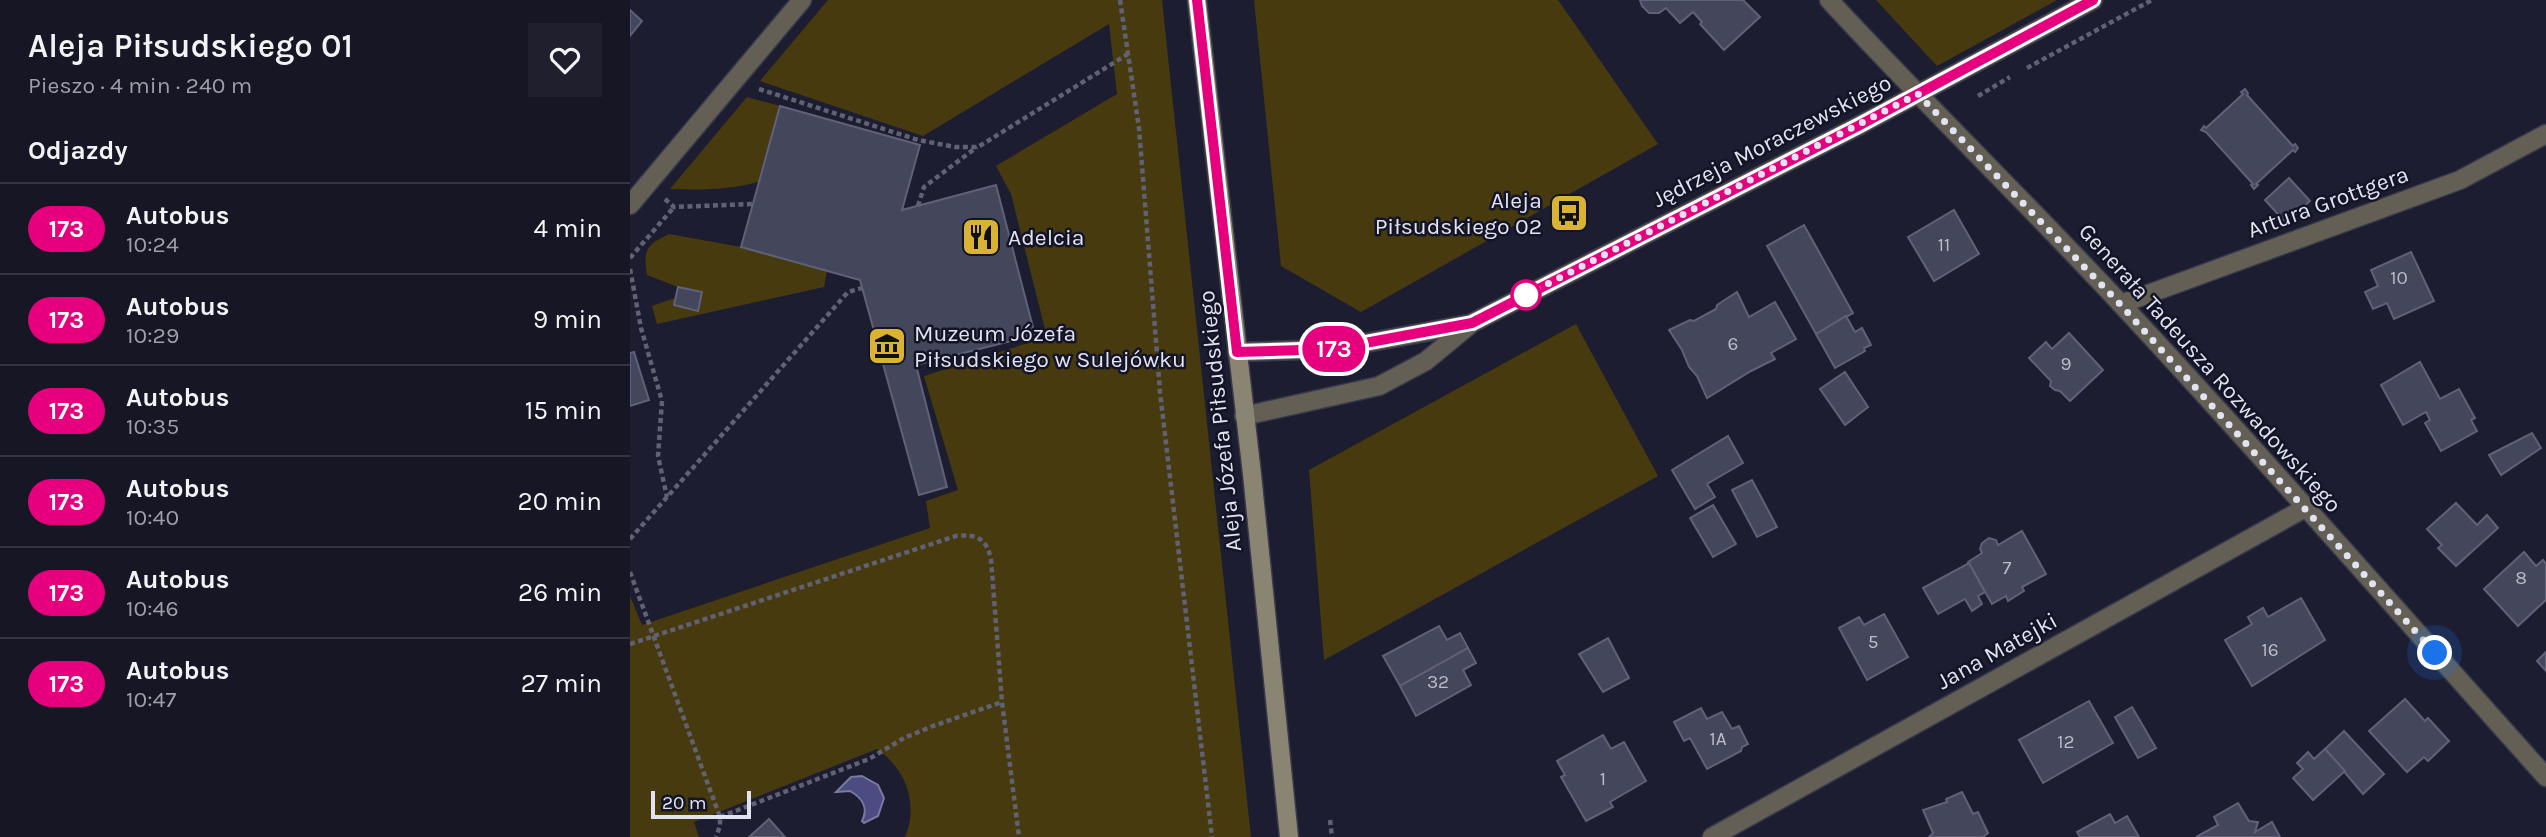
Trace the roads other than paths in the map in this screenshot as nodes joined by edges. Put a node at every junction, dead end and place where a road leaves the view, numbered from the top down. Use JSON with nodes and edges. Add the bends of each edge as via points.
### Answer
{"nodes":[{"id":1,"x":802,"y":0,"type":"edge"},
{"id":2,"x":1197,"y":0,"type":"edge"},
{"id":3,"x":1829,"y":0,"type":"edge"},
{"id":4,"x":2093,"y":0,"type":"edge"},
{"id":5,"x":1918,"y":94,"type":"junction"},
{"id":6,"x":2546,"y":134,"type":"edge"},
{"id":7,"x":630,"y":205,"type":"edge"},
{"id":8,"x":2120,"y":304,"type":"junction"},
{"id":9,"x":1472,"y":323,"type":"junction"},
{"id":10,"x":1237,"y":352,"type":"junction"},
{"id":11,"x":1244,"y":416,"type":"junction"},
{"id":12,"x":2305,"y":508,"type":"junction"},
{"id":13,"x":2546,"y":777,"type":"edge"},
{"id":14,"x":1289,"y":837,"type":"edge"},
{"id":15,"x":1712,"y":837,"type":"edge"}],
"edges":[{"from":1,"to":7,"type":"street"},
{"from":2,"to":10,"type":"main road","name":"Aleja Józefa Piłsudskiego"},
{"from":3,"to":5,"type":"street","name":"Generała Tadeusza Rozwadowskiego"},
{"from":4,"to":5,"type":"street","name":"Jędrzeja Moraczewskiego"},
{"from":5,"to":8,"type":"street","name":"Generała Tadeusza Rozwadowskiego"},
{"from":5,"to":9,"type":"street","name":"Jędrzeja Moraczewskiego"},
{"from":6,"to":8,"type":"street","name":"Artura Grottgera","via":[[2460,180]]},
{"from":8,"to":12,"type":"street","name":"Generała Tadeusza Rozwadowskiego"},
{"from":9,"to":10,"type":"street","name":"Jędrzeja Moraczewskiego","via":[[1333,349]]},
{"from":9,"to":11,"type":"street","name":"Jędrzeja Moraczewskiego","via":[[1426,361],[1380,386]]},
{"from":10,"to":11,"type":"main road","name":"Aleja Józefa Piłsudskiego"},
{"from":11,"to":14,"type":"main road","name":"Aleja Józefa Piłsudskiego"},
{"from":12,"to":13,"type":"street","name":"Generała Tadeusza Rozwadowskiego"},
{"from":12,"to":15,"type":"street","name":"Jana Matejki"}]}
